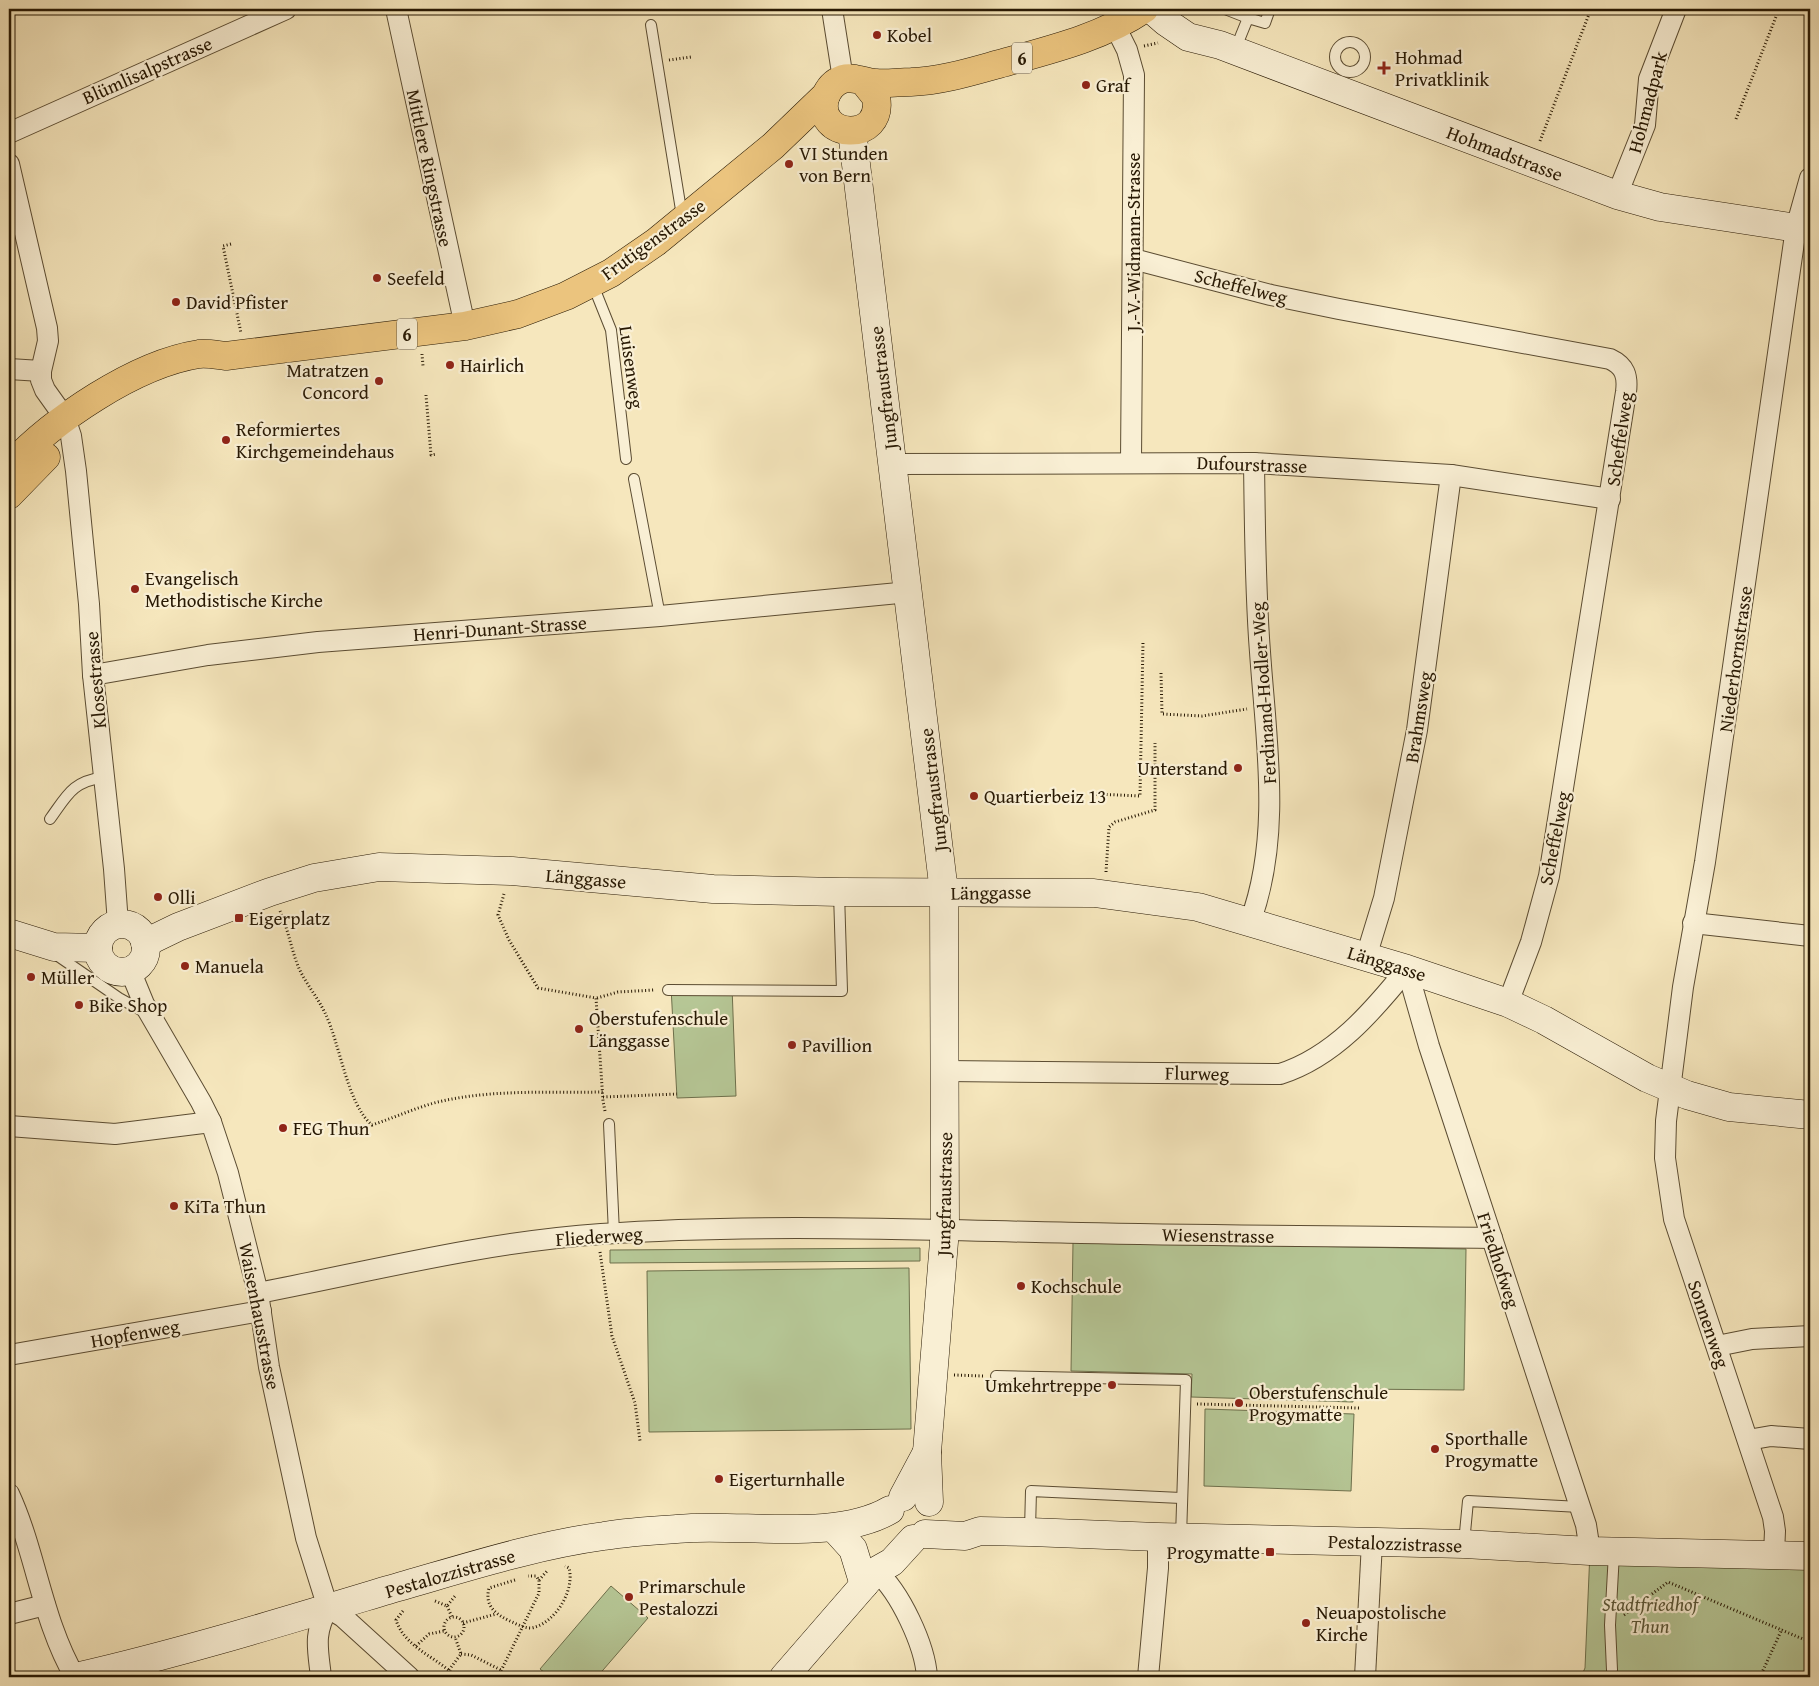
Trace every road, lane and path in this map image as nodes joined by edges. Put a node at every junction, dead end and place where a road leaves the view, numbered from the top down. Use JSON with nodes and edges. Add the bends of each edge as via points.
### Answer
{"nodes":[{"id":1,"x":286,"y":9,"type":"edge"},
{"id":2,"x":396,"y":9,"type":"edge"},
{"id":3,"x":832,"y":9,"type":"edge"},
{"id":4,"x":1144,"y":9,"type":"edge"},
{"id":5,"x":1151,"y":9,"type":"edge"},
{"id":6,"x":1183,"y":9,"type":"edge"},
{"id":7,"x":1225,"y":9,"type":"edge"},
{"id":8,"x":1270,"y":9,"type":"edge"},
{"id":9,"x":1590,"y":9,"type":"edge"},
{"id":10,"x":1676,"y":9,"type":"edge"},
{"id":11,"x":1780,"y":9,"type":"edge"},
{"id":12,"x":1248,"y":18,"type":"junction"},
{"id":13,"x":651,"y":25,"type":"dead end"},
{"id":14,"x":1115,"y":26,"type":"junction"},
{"id":15,"x":1209,"y":42,"type":"junction"},
{"id":16,"x":1234,"y":51,"type":"junction"},
{"id":17,"x":692,"y":57,"type":"dead end"},
{"id":18,"x":656,"y":62,"type":"junction"},
{"id":19,"x":934,"y":81,"type":"junction"},
{"id":20,"x":844,"y":86,"type":"junction"},
{"id":21,"x":875,"y":116,"type":"junction"},
{"id":22,"x":1736,"y":119,"type":"dead end"},
{"id":23,"x":844,"y":129,"type":"junction"},
{"id":24,"x":9,"y":133,"type":"edge"},
{"id":25,"x":773,"y":146,"type":"junction"},
{"id":26,"x":9,"y":164,"type":"edge"},
{"id":27,"x":1532,"y":164,"type":"junction"},
{"id":28,"x":1810,"y":178,"type":"edge"},
{"id":29,"x":1617,"y":196,"type":"junction"},
{"id":30,"x":682,"y":220,"type":"junction"},
{"id":31,"x":1803,"y":229,"type":"edge"},
{"id":32,"x":231,"y":244,"type":"dead end"},
{"id":33,"x":1133,"y":259,"type":"junction"},
{"id":34,"x":592,"y":283,"type":"junction"},
{"id":35,"x":465,"y":326,"type":"junction"},
{"id":36,"x":236,"y":355,"type":"junction"},
{"id":37,"x":9,"y":368,"type":"edge"},
{"id":38,"x":41,"y":371,"type":"junction"},
{"id":39,"x":426,"y":395,"type":"dead end"},
{"id":40,"x":68,"y":427,"type":"junction"},
{"id":41,"x":437,"y":454,"type":"dead end"},
{"id":42,"x":626,"y":459,"type":"dead end"},
{"id":43,"x":1131,"y":462,"type":"junction"},
{"id":44,"x":1254,"y":463,"type":"junction"},
{"id":45,"x":892,"y":464,"type":"junction"},
{"id":46,"x":9,"y":467,"type":"edge"},
{"id":47,"x":1451,"y":475,"type":"junction"},
{"id":48,"x":634,"y":479,"type":"dead end"},
{"id":49,"x":9,"y":495,"type":"edge"},
{"id":50,"x":1610,"y":499,"type":"junction"},
{"id":51,"x":909,"y":592,"type":"junction"},
{"id":52,"x":660,"y":616,"type":"junction"},
{"id":53,"x":1143,"y":642,"type":"dead end"},
{"id":54,"x":1161,"y":673,"type":"dead end"},
{"id":55,"x":93,"y":675,"type":"junction"},
{"id":56,"x":1264,"y":706,"type":"junction"},
{"id":57,"x":1155,"y":743,"type":"dead end"},
{"id":58,"x":104,"y":777,"type":"junction"},
{"id":59,"x":1096,"y":794,"type":"dead end"},
{"id":60,"x":50,"y":818,"type":"dead end"},
{"id":61,"x":512,"y":871,"type":"junction"},
{"id":62,"x":1106,"y":874,"type":"dead end"},
{"id":63,"x":270,"y":892,"type":"junction"},
{"id":64,"x":839,"y":892,"type":"junction"},
{"id":65,"x":944,"y":892,"type":"junction"},
{"id":66,"x":1250,"y":922,"type":"junction"},
{"id":67,"x":1693,"y":923,"type":"junction"},
{"id":68,"x":118,"y":924,"type":"junction"},
{"id":69,"x":9,"y":933,"type":"edge"},
{"id":70,"x":1810,"y":936,"type":"edge"},
{"id":71,"x":146,"y":944,"type":"junction"},
{"id":72,"x":42,"y":945,"type":"junction"},
{"id":73,"x":98,"y":948,"type":"junction"},
{"id":74,"x":1366,"y":956,"type":"junction"},
{"id":75,"x":1407,"y":969,"type":"junction"},
{"id":76,"x":130,"y":970,"type":"junction"},
{"id":77,"x":668,"y":990,"type":"joint"},
{"id":78,"x":596,"y":998,"type":"junction"},
{"id":79,"x":1508,"y":1003,"type":"junction"},
{"id":80,"x":151,"y":1016,"type":"junction"},
{"id":81,"x":946,"y":1071,"type":"junction"},
{"id":82,"x":1670,"y":1089,"type":"junction"},
{"id":83,"x":603,"y":1092,"type":"junction"},
{"id":84,"x":677,"y":1094,"type":"dead end"},
{"id":85,"x":603,"y":1097,"type":"junction"},
{"id":86,"x":1810,"y":1115,"type":"edge"},
{"id":87,"x":211,"y":1122,"type":"junction"},
{"id":88,"x":609,"y":1124,"type":"joint"},
{"id":89,"x":9,"y":1126,"type":"edge"},
{"id":90,"x":945,"y":1229,"type":"junction"},
{"id":91,"x":606,"y":1234,"type":"junction"},
{"id":92,"x":1492,"y":1238,"type":"junction"},
{"id":93,"x":260,"y":1302,"type":"junction"},
{"id":94,"x":1810,"y":1336,"type":"edge"},
{"id":95,"x":1717,"y":1346,"type":"junction"},
{"id":96,"x":9,"y":1355,"type":"edge"},
{"id":97,"x":934,"y":1375,"type":"junction"},
{"id":98,"x":996,"y":1376,"type":"joint"},
{"id":99,"x":1185,"y":1403,"type":"junction"},
{"id":100,"x":1359,"y":1408,"type":"dead end"},
{"id":101,"x":1748,"y":1440,"type":"junction"},
{"id":102,"x":1810,"y":1440,"type":"edge"},
{"id":103,"x":640,"y":1441,"type":"dead end"},
{"id":104,"x":1181,"y":1498,"type":"junction"},
{"id":105,"x":10,"y":1499,"type":"edge"},
{"id":106,"x":1580,"y":1507,"type":"junction"},
{"id":107,"x":910,"y":1520,"type":"junction"},
{"id":108,"x":834,"y":1528,"type":"junction"},
{"id":109,"x":1030,"y":1532,"type":"junction"},
{"id":110,"x":1170,"y":1537,"type":"junction"},
{"id":111,"x":1372,"y":1542,"type":"junction"},
{"id":112,"x":1464,"y":1544,"type":"junction"},
{"id":113,"x":1602,"y":1552,"type":"junction"},
{"id":114,"x":1774,"y":1554,"type":"junction"},
{"id":115,"x":1810,"y":1556,"type":"edge"},
{"id":116,"x":561,"y":1564,"type":"dead end"},
{"id":117,"x":550,"y":1567,"type":"dead end"},
{"id":118,"x":870,"y":1578,"type":"junction"},
{"id":119,"x":539,"y":1580,"type":"junction"},
{"id":120,"x":483,"y":1588,"type":"dead end"},
{"id":121,"x":489,"y":1588,"type":"junction"},
{"id":122,"x":459,"y":1594,"type":"dead end"},
{"id":123,"x":432,"y":1602,"type":"dead end"},
{"id":124,"x":45,"y":1606,"type":"junction"},
{"id":125,"x":447,"y":1606,"type":"junction"},
{"id":126,"x":328,"y":1608,"type":"junction"},
{"id":127,"x":406,"y":1609,"type":"dead end"},
{"id":128,"x":9,"y":1614,"type":"edge"},
{"id":129,"x":496,"y":1614,"type":"junction"},
{"id":130,"x":452,"y":1617,"type":"junction"},
{"id":131,"x":463,"y":1623,"type":"junction"},
{"id":132,"x":1610,"y":1625,"type":"junction"},
{"id":133,"x":521,"y":1626,"type":"junction"},
{"id":134,"x":1782,"y":1629,"type":"junction"},
{"id":135,"x":444,"y":1631,"type":"junction"},
{"id":136,"x":455,"y":1637,"type":"junction"},
{"id":137,"x":1810,"y":1642,"type":"edge"},
{"id":138,"x":416,"y":1646,"type":"junction"},
{"id":139,"x":462,"y":1654,"type":"junction"},
{"id":140,"x":449,"y":1670,"type":"junction"},
{"id":141,"x":501,"y":1670,"type":"junction"},
{"id":142,"x":1612,"y":1670,"type":"dead end"},
{"id":143,"x":81,"y":1677,"type":"edge"},
{"id":144,"x":321,"y":1677,"type":"edge"},
{"id":145,"x":409,"y":1677,"type":"edge"},
{"id":146,"x":456,"y":1677,"type":"edge"},
{"id":147,"x":498,"y":1677,"type":"edge"},
{"id":148,"x":784,"y":1677,"type":"edge"},
{"id":149,"x":927,"y":1677,"type":"edge"},
{"id":150,"x":1148,"y":1677,"type":"edge"},
{"id":151,"x":1365,"y":1677,"type":"edge"},
{"id":152,"x":1760,"y":1677,"type":"edge"}],
"edges":[{"from":1,"to":24,"type":"street","name":"Blümlisalpstrasse"},
{"from":2,"to":35,"type":"street","name":"Mittlere Ringstrasse"},
{"from":3,"to":20,"type":"street"},
{"from":4,"to":14,"type":"main road","number":"6"},
{"from":5,"to":15,"type":"street","name":"Hohmadstrasse","via":[[1188,37]]},
{"from":6,"to":15,"type":"street"},
{"from":7,"to":12,"type":"lane"},
{"from":8,"to":12,"type":"lane","via":[[1265,23]]},
{"from":9,"to":27,"type":"path"},
{"from":10,"to":29,"type":"street","name":"Hohmadpark","via":[[1649,79],[1645,125]]},
{"from":11,"to":22,"type":"path"},
{"from":12,"to":16,"type":"lane"},
{"from":13,"to":18,"type":"lane"},
{"from":14,"to":19,"type":"main road","number":"6","via":[[1045,51]]},
{"from":14,"to":33,"type":"street","name":"J.-V.-Widmann-Strasse","via":[[1128,50],[1134,75]]},
{"from":15,"to":16,"type":"street","name":"Hohmadstrasse"},
{"from":16,"to":27,"type":"street","name":"Hohmadstrasse","via":[[1339,79]]},
{"from":17,"to":18,"type":"path"},
{"from":18,"to":30,"type":"lane"},
{"from":19,"to":20,"type":"main road","number":"6"},
{"from":19,"to":21,"type":"main road","number":"6"},
{"from":20,"to":21,"type":"main road","via":[[876,97]]},
{"from":20,"to":23,"type":"main road","via":[[824,110],[827,117]]},
{"from":20,"to":25,"type":"main road","name":"Frutigenstrasse","number":"6"},
{"from":21,"to":23,"type":"main road","via":[[866,127]]},
{"from":23,"to":25,"type":"main road","name":"Frutigenstrasse","number":"6"},
{"from":23,"to":45,"type":"street","name":"Jungfraustrasse"},
{"from":25,"to":30,"type":"main road","name":"Frutigenstrasse","number":"6"},
{"from":26,"to":38,"type":"street","via":[[47,328],[46,354]]},
{"from":27,"to":29,"type":"street","name":"Hohmadstrasse"},
{"from":28,"to":31,"type":"street","name":"Niederhornstrasse"},
{"from":29,"to":31,"type":"street","name":"Hohmadstrasse","via":[[1667,208]]},
{"from":30,"to":34,"type":"main road","name":"Frutigenstrasse","number":"6","via":[[633,259]]},
{"from":31,"to":67,"type":"street","name":"Niederhornstrasse"},
{"from":32,"to":36,"type":"path","via":[[223,246]]},
{"from":33,"to":43,"type":"street","name":"J.-V.-Widmann-Strasse"},
{"from":33,"to":50,"type":"street","name":"Scheffelweg","via":[[1320,305],[1619,363],[1627,382]]},
{"from":34,"to":35,"type":"main road","name":"Frutigenstrasse","number":"6","via":[[518,314]]},
{"from":34,"to":42,"type":"lane","name":"Luisenweg","via":[[611,330]]},
{"from":35,"to":36,"type":"main road","name":"Frutigenstrasse","number":"6"},
{"from":36,"to":40,"type":"main road","name":"Frutigenstrasse","number":"6","via":[[161,384]]},
{"from":37,"to":38,"type":"street"},
{"from":38,"to":40,"type":"street","via":[[45,390]]},
{"from":39,"to":41,"type":"path","via":[[432,455]]},
{"from":40,"to":46,"type":"main road","name":"Frutigenstrasse","number":"6","via":[[34,442]]},
{"from":40,"to":49,"type":"main road","name":"Frutigenstrasse","number":"6"},
{"from":40,"to":55,"type":"street","name":"Klosestrasse","via":[[89,604]]},
{"from":43,"to":44,"type":"street","name":"Dufourstrasse"},
{"from":43,"to":45,"type":"street","name":"Dufourstrasse"},
{"from":44,"to":47,"type":"street","name":"Dufourstrasse"},
{"from":44,"to":56,"type":"street","name":"Ferdinand-Hodler-Weg","via":[[1256,596]]},
{"from":45,"to":51,"type":"street","name":"Jungfraustrasse"},
{"from":47,"to":50,"type":"street","name":"Dufourstrasse"},
{"from":47,"to":74,"type":"street","name":"Brahmsweg","via":[[1414,747],[1384,898]]},
{"from":48,"to":52,"type":"lane"},
{"from":50,"to":79,"type":"street","name":"Scheffelweg","via":[[1549,876],[1531,942]]},
{"from":51,"to":52,"type":"street","name":"Henri-Dunant-Strasse"},
{"from":51,"to":65,"type":"street","name":"Jungfraustrasse"},
{"from":52,"to":55,"type":"street","name":"Henri-Dunant-Strasse","via":[[318,642],[208,655]]},
{"from":53,"to":59,"type":"path","via":[[1140,796]]},
{"from":54,"to":56,"type":"path","via":[[1162,714],[1202,716]]},
{"from":55,"to":58,"type":"street","name":"Klosestrasse"},
{"from":56,"to":66,"type":"street","name":"Ferdinand-Hodler-Weg","via":[[1268,825],[1258,895]]},
{"from":57,"to":62,"type":"path","via":[[1155,810],[1115,822],[1109,827]]},
{"from":58,"to":60,"type":"lane","via":[[86,780],[73,788]]},
{"from":58,"to":68,"type":"street","name":"Klosestrasse"},
{"from":61,"to":63,"type":"street","name":"Länggasse","via":[[380,867],[314,878]]},
{"from":61,"to":64,"type":"street","name":"Länggasse","via":[[712,889]]},
{"from":61,"to":78,"type":"path","via":[[498,915],[508,940],[538,988]]},
{"from":63,"to":71,"type":"street","name":"Länggasse","via":[[178,927]]},
{"from":63,"to":83,"type":"path","via":[[287,927],[298,966],[325,1013],[349,1084],[364,1118],[372,1124],[460,1099],[510,1093]]},
{"from":64,"to":65,"type":"street","name":"Länggasse"},
{"from":64,"to":77,"type":"lane","via":[[842,991]]},
{"from":65,"to":66,"type":"street","name":"Länggasse","via":[[1094,893],[1178,904]]},
{"from":65,"to":81,"type":"street","name":"Jungfraustrasse"},
{"from":66,"to":74,"type":"street","name":"Länggasse"},
{"from":67,"to":70,"type":"street"},
{"from":67,"to":82,"type":"street","name":"Niederhornstrasse"},
{"from":68,"to":71,"type":"street","via":[[136,928]]},
{"from":68,"to":73,"type":"street","via":[[106,930]]},
{"from":69,"to":72,"type":"street"},
{"from":71,"to":76,"type":"street","via":[[141,963]]},
{"from":72,"to":73,"type":"street","via":[[65,949]]},
{"from":72,"to":80,"type":"lane"},
{"from":73,"to":76,"type":"street","via":[[102,962],[108,967],[115,971]]},
{"from":74,"to":75,"type":"street","name":"Länggasse"},
{"from":75,"to":79,"type":"street","name":"Länggasse"},
{"from":75,"to":81,"type":"street","name":"Flurweg","via":[[1378,1005],[1334,1045],[1297,1069],[1280,1074]]},
{"from":75,"to":92,"type":"street","name":"Friedhofweg"},
{"from":76,"to":80,"type":"street","name":"Waisenhausstrasse"},
{"from":77,"to":78,"type":"path","via":[[618,992]]},
{"from":78,"to":83,"type":"path"},
{"from":79,"to":82,"type":"street","name":"Länggasse"},
{"from":80,"to":87,"type":"street","name":"Waisenhausstrasse"},
{"from":81,"to":90,"type":"street","name":"Jungfraustrasse"},
{"from":82,"to":86,"type":"street","name":"Länggasse","via":[[1729,1107]]},
{"from":82,"to":95,"type":"street","name":"Sonnenweg","via":[[1665,1158],[1670,1196],[1684,1251]]},
{"from":83,"to":85,"type":"path"},
{"from":84,"to":85,"type":"path"},
{"from":85,"to":88,"type":"path"},
{"from":87,"to":89,"type":"street","via":[[115,1134]]},
{"from":87,"to":93,"type":"street","name":"Waisenhausstrasse","via":[[228,1173]]},
{"from":88,"to":91,"type":"lane"},
{"from":90,"to":91,"type":"street","name":"Fliederweg","via":[[752,1229]]},
{"from":90,"to":92,"type":"street","name":"Wiesenstrasse","via":[[1089,1234]]},
{"from":90,"to":97,"type":"street","name":"Jungfraustrasse"},
{"from":91,"to":93,"type":"street","name":"Fliederweg","via":[[495,1245]]},
{"from":91,"to":103,"type":"path","via":[[603,1279],[612,1336],[635,1403]]},
{"from":92,"to":106,"type":"street","name":"Friedhofweg"},
{"from":93,"to":96,"type":"street","name":"Hopfenweg"},
{"from":93,"to":126,"type":"street","name":"Waisenhausstrasse","via":[[269,1367],[306,1538]]},
{"from":94,"to":95,"type":"street","via":[[1752,1339]]},
{"from":95,"to":101,"type":"street","name":"Sonnenweg"},
{"from":97,"to":98,"type":"path"},
{"from":97,"to":107,"type":"street","name":"Jungfraustrasse","via":[[926,1452]]},
{"from":98,"to":99,"type":"lane","via":[[1186,1380]]},
{"from":99,"to":100,"type":"path"},
{"from":99,"to":104,"type":"lane"},
{"from":101,"to":102,"type":"street","via":[[1771,1436]]},
{"from":101,"to":114,"type":"street","name":"Sonnenweg","via":[[1773,1517],[1776,1531]]},
{"from":104,"to":109,"type":"lane","via":[[1031,1491]]},
{"from":104,"to":110,"type":"lane"},
{"from":105,"to":124,"type":"street"},
{"from":106,"to":112,"type":"lane","via":[[1468,1501]]},
{"from":106,"to":113,"type":"street","name":"Friedhofweg","via":[[1588,1535]]},
{"from":107,"to":108,"type":"street","name":"Pestalozzistrasse","via":[[870,1520]]},
{"from":107,"to":109,"type":"street","name":"Pestalozzistrasse","via":[[949,1519],[980,1531]]},
{"from":107,"to":118,"type":"street","via":[[892,1562]]},
{"from":108,"to":118,"type":"street","via":[[853,1549]]},
{"from":108,"to":126,"type":"street","name":"Pestalozzistrasse","via":[[716,1527],[602,1536],[483,1563]]},
{"from":109,"to":110,"type":"street","name":"Pestalozzistrasse"},
{"from":110,"to":111,"type":"street","name":"Pestalozzistrasse"},
{"from":110,"to":150,"type":"street","via":[[1158,1568]]},
{"from":111,"to":112,"type":"street","name":"Pestalozzistrasse"},
{"from":111,"to":151,"type":"street"},
{"from":112,"to":113,"type":"street","name":"Pestalozzistrasse"},
{"from":113,"to":114,"type":"street","name":"Pestalozzistrasse"},
{"from":113,"to":132,"type":"lane"},
{"from":114,"to":115,"type":"street","name":"Pestalozzistrasse"},
{"from":116,"to":133,"type":"path","via":[[569,1568],[572,1578],[562,1603],[545,1622],[533,1628]]},
{"from":117,"to":119,"type":"path"},
{"from":118,"to":148,"type":"street"},
{"from":118,"to":149,"type":"street","via":[[889,1584],[901,1602]]},
{"from":119,"to":121,"type":"path","via":[[530,1575]]},
{"from":119,"to":133,"type":"path","via":[[539,1593]]},
{"from":120,"to":121,"type":"path"},
{"from":121,"to":129,"type":"path","via":[[488,1600]]},
{"from":122,"to":125,"type":"path"},
{"from":123,"to":125,"type":"path","via":[[438,1601]]},
{"from":124,"to":128,"type":"street"},
{"from":124,"to":143,"type":"street","via":[[66,1660]]},
{"from":125,"to":130,"type":"path"},
{"from":126,"to":143,"type":"street","name":"Pestalozzistrasse"},
{"from":126,"to":144,"type":"street","via":[[319,1624],[316,1639]]},
{"from":126,"to":145,"type":"street","via":[[343,1617]]},
{"from":127,"to":138,"type":"path","via":[[396,1620],[400,1631]]},
{"from":129,"to":131,"type":"path"},
{"from":129,"to":133,"type":"path"},
{"from":130,"to":131,"type":"path"},
{"from":130,"to":135,"type":"path","via":[[445,1623]]},
{"from":131,"to":136,"type":"path","via":[[462,1632]]},
{"from":132,"to":134,"type":"path","via":[[1668,1582]]},
{"from":132,"to":142,"type":"lane"},
{"from":133,"to":141,"type":"path"},
{"from":134,"to":137,"type":"path"},
{"from":134,"to":152,"type":"path"},
{"from":135,"to":136,"type":"path"},
{"from":135,"to":138,"type":"path","via":[[425,1636]]},
{"from":136,"to":139,"type":"path"},
{"from":138,"to":140,"type":"path"},
{"from":139,"to":140,"type":"path"},
{"from":139,"to":141,"type":"path"},
{"from":140,"to":146,"type":"path"},
{"from":141,"to":147,"type":"path"}]}
